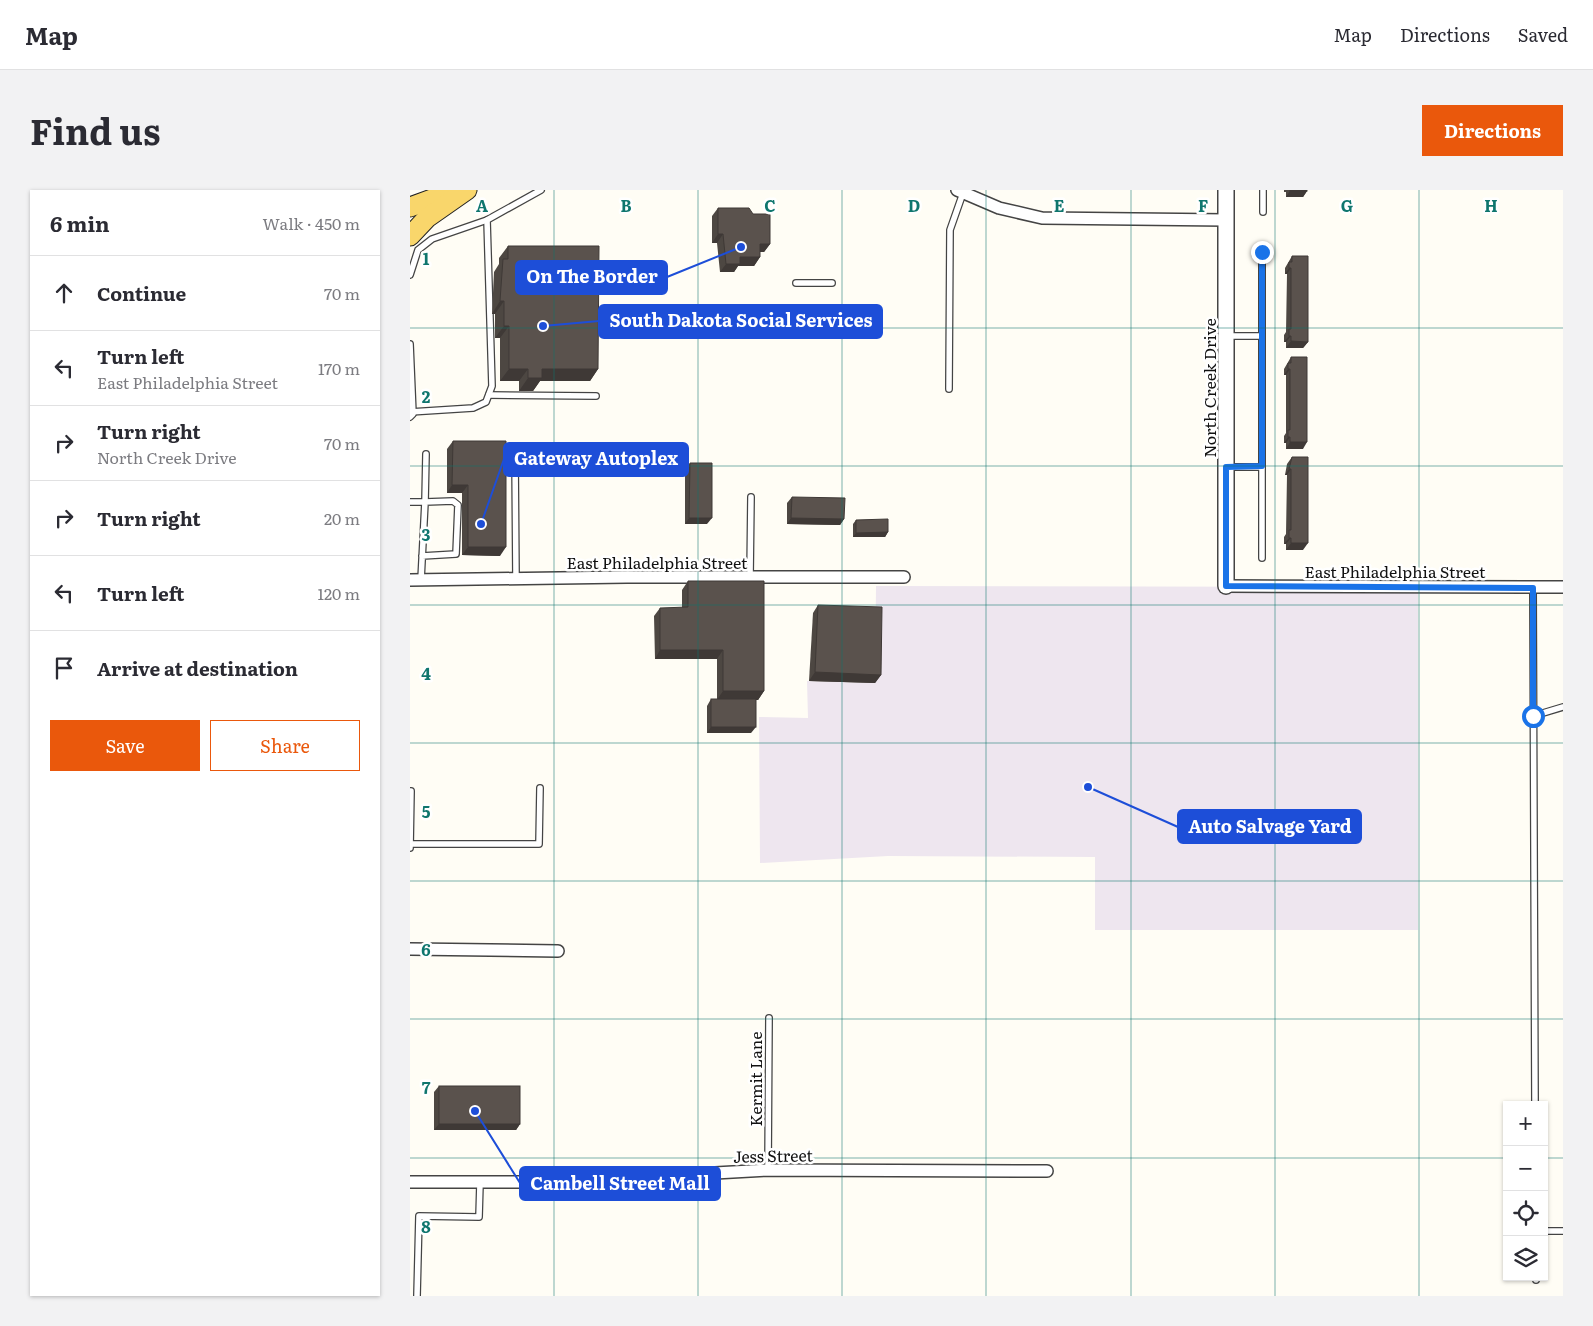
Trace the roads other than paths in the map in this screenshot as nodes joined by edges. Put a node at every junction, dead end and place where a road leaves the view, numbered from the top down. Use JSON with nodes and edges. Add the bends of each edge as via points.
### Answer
{"nodes":[{"id":1,"x":456,"y":190,"type":"edge"},
{"id":2,"x":467,"y":190,"type":"edge"},
{"id":3,"x":541,"y":190,"type":"edge"},
{"id":4,"x":1226,"y":190,"type":"edge"},
{"id":5,"x":1263,"y":190,"type":"edge"},
{"id":6,"x":960,"y":191,"type":"edge"},
{"id":7,"x":410,"y":207,"type":"edge"},
{"id":8,"x":1263,"y":212,"type":"dead end"},
{"id":9,"x":487,"y":220,"type":"junction"},
{"id":10,"x":1226,"y":220,"type":"junction"},
{"id":11,"x":410,"y":236,"type":"edge"},
{"id":12,"x":1262,"y":252,"type":"dead end"},
{"id":13,"x":410,"y":275,"type":"edge"},
{"id":14,"x":796,"y":282,"type":"dead end"},
{"id":15,"x":832,"y":282,"type":"dead end"},
{"id":16,"x":1226,"y":336,"type":"junction"},
{"id":17,"x":1262,"y":336,"type":"junction"},
{"id":18,"x":410,"y":344,"type":"edge"},
{"id":19,"x":949,"y":389,"type":"dead end"},
{"id":20,"x":489,"y":395,"type":"junction"},
{"id":21,"x":596,"y":396,"type":"dead end"},
{"id":22,"x":411,"y":414,"type":"edge"},
{"id":23,"x":426,"y":454,"type":"dead end"},
{"id":24,"x":515,"y":456,"type":"dead end"},
{"id":25,"x":1262,"y":466,"type":"junction"},
{"id":26,"x":1226,"y":467,"type":"junction"},
{"id":27,"x":750,"y":497,"type":"dead end"},
{"id":28,"x":410,"y":502,"type":"edge"},
{"id":29,"x":425,"y":502,"type":"junction"},
{"id":30,"x":422,"y":556,"type":"junction"},
{"id":31,"x":1262,"y":558,"type":"dead end"},
{"id":32,"x":750,"y":578,"type":"junction"},
{"id":33,"x":904,"y":578,"type":"dead end"},
{"id":34,"x":516,"y":579,"type":"junction"},
{"id":35,"x":416,"y":580,"type":"edge"},
{"id":36,"x":1226,"y":586,"type":"joint"},
{"id":37,"x":1533,"y":588,"type":"junction"},
{"id":38,"x":1563,"y":588,"type":"edge"},
{"id":39,"x":1563,"y":707,"type":"edge"},
{"id":40,"x":1533,"y":716,"type":"junction"},
{"id":41,"x":540,"y":788,"type":"dead end"},
{"id":42,"x":411,"y":791,"type":"edge"},
{"id":43,"x":410,"y":844,"type":"edge"},
{"id":44,"x":410,"y":848,"type":"edge"},
{"id":45,"x":410,"y":949,"type":"edge"},
{"id":46,"x":558,"y":951,"type":"dead end"},
{"id":47,"x":769,"y":1018,"type":"dead end"},
{"id":48,"x":1535,"y":1101,"type":"edge"},
{"id":49,"x":768,"y":1170,"type":"junction"},
{"id":50,"x":1047,"y":1171,"type":"dead end"},
{"id":51,"x":410,"y":1182,"type":"edge"},
{"id":52,"x":480,"y":1183,"type":"junction"},
{"id":53,"x":1548,"y":1231,"type":"edge"},
{"id":54,"x":1563,"y":1231,"type":"edge"},
{"id":55,"x":417,"y":1296,"type":"edge"}],
"edges":[{"from":1,"to":7,"type":"main road"},
{"from":2,"to":11,"type":"main road","via":[[426,218]]},
{"from":3,"to":9,"type":"lane"},
{"from":4,"to":10,"type":"street","name":"North Creek Drive"},
{"from":5,"to":8,"type":"lane"},
{"from":6,"to":10,"type":"street","via":[[999,208],[1042,218]]},
{"from":6,"to":19,"type":"lane","via":[[950,230]]},
{"from":9,"to":13,"type":"lane","via":[[432,239],[418,250]]},
{"from":9,"to":20,"type":"lane","via":[[492,386]]},
{"from":10,"to":16,"type":"street","name":"North Creek Drive"},
{"from":12,"to":17,"type":"lane"},
{"from":14,"to":15,"type":"lane"},
{"from":16,"to":17,"type":"lane"},
{"from":16,"to":26,"type":"street","name":"North Creek Drive"},
{"from":17,"to":25,"type":"lane"},
{"from":18,"to":22,"type":"lane"},
{"from":20,"to":21,"type":"lane"},
{"from":20,"to":22,"type":"lane","via":[[486,402],[473,408]]},
{"from":23,"to":29,"type":"lane"},
{"from":24,"to":34,"type":"lane"},
{"from":25,"to":26,"type":"lane"},
{"from":25,"to":31,"type":"lane"},
{"from":26,"to":36,"type":"street","name":"North Creek Drive"},
{"from":27,"to":32,"type":"lane"},
{"from":28,"to":29,"type":"lane"},
{"from":29,"to":30,"type":"lane"},
{"from":29,"to":30,"type":"lane","via":[[453,501],[458,505],[456,554]]},
{"from":30,"to":35,"type":"lane"},
{"from":32,"to":33,"type":"street","name":"East Philadelphia Street"},
{"from":32,"to":34,"type":"street","name":"East Philadelphia Street"},
{"from":34,"to":35,"type":"street","name":"East Philadelphia Street"},
{"from":36,"to":37,"type":"street","name":"East Philadelphia Street"},
{"from":37,"to":38,"type":"street","name":"East Philadelphia Street"},
{"from":37,"to":40,"type":"lane"},
{"from":39,"to":40,"type":"lane"},
{"from":40,"to":48,"type":"lane"},
{"from":41,"to":43,"type":"lane","via":[[539,844]]},
{"from":42,"to":43,"type":"lane"},
{"from":43,"to":44,"type":"lane"},
{"from":45,"to":46,"type":"street"},
{"from":47,"to":49,"type":"lane","name":"Kermit Lane"},
{"from":49,"to":50,"type":"street","name":"Jess Street"},
{"from":49,"to":52,"type":"street","name":"Jess Street","via":[[638,1182]]},
{"from":51,"to":52,"type":"street","name":"Jess Street"},
{"from":52,"to":55,"type":"lane","via":[[479,1217],[419,1216]]},
{"from":53,"to":54,"type":"lane"}]}
